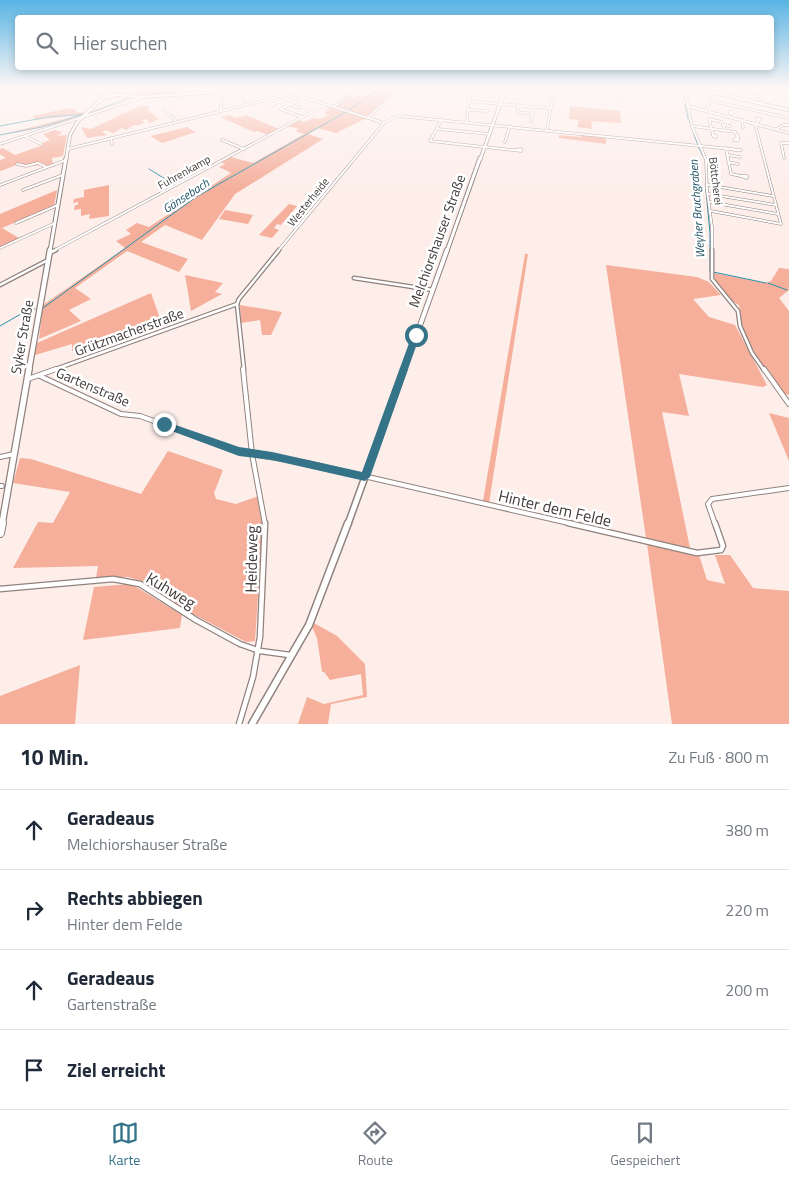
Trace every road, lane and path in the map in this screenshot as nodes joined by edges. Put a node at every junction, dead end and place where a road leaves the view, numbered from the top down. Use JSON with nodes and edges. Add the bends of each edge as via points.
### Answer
{"nodes":[{"id":1,"x":66,"y":122,"type":"edge"},
{"id":2,"x":79,"y":122,"type":"edge"},
{"id":3,"x":176,"y":122,"type":"edge"},
{"id":4,"x":293,"y":122,"type":"edge"},
{"id":5,"x":380,"y":122,"type":"edge"},
{"id":6,"x":441,"y":122,"type":"edge"},
{"id":7,"x":467,"y":122,"type":"edge"},
{"id":8,"x":548,"y":122,"type":"edge"},
{"id":9,"x":691,"y":122,"type":"edge"},
{"id":10,"x":710,"y":122,"type":"edge"},
{"id":11,"x":720,"y":122,"type":"edge"},
{"id":12,"x":742,"y":122,"type":"edge"},
{"id":13,"x":748,"y":122,"type":"edge"},
{"id":14,"x":757,"y":122,"type":"edge"},
{"id":15,"x":384,"y":123,"type":"joint"},
{"id":16,"x":493,"y":124,"type":"junction"},
{"id":17,"x":755,"y":124,"type":"junction"},
{"id":18,"x":789,"y":125,"type":"edge"},
{"id":19,"x":510,"y":126,"type":"junction"},
{"id":20,"x":692,"y":126,"type":"junction"},
{"id":21,"x":723,"y":126,"type":"junction"},
{"id":22,"x":730,"y":126,"type":"dead end"},
{"id":23,"x":438,"y":128,"type":"junction"},
{"id":24,"x":711,"y":128,"type":"junction"},
{"id":25,"x":743,"y":128,"type":"dead end"},
{"id":26,"x":547,"y":130,"type":"junction"},
{"id":27,"x":725,"y":130,"type":"junction"},
{"id":28,"x":776,"y":130,"type":"junction"},
{"id":29,"x":489,"y":134,"type":"junction"},
{"id":30,"x":789,"y":134,"type":"edge"},
{"id":31,"x":25,"y":136,"type":"junction"},
{"id":32,"x":111,"y":138,"type":"junction"},
{"id":33,"x":717,"y":138,"type":"dead end"},
{"id":34,"x":222,"y":140,"type":"dead end"},
{"id":35,"x":738,"y":140,"type":"dead end"},
{"id":36,"x":505,"y":142,"type":"dead end"},
{"id":37,"x":789,"y":143,"type":"edge"},
{"id":38,"x":0,"y":144,"type":"edge"},
{"id":39,"x":41,"y":144,"type":"dead end"},
{"id":40,"x":112,"y":144,"type":"dead end"},
{"id":41,"x":718,"y":144,"type":"dead end"},
{"id":42,"x":699,"y":145,"type":"junction"},
{"id":43,"x":484,"y":147,"type":"junction"},
{"id":44,"x":718,"y":147,"type":"junction"},
{"id":45,"x":726,"y":148,"type":"junction"},
{"id":46,"x":740,"y":148,"type":"dead end"},
{"id":47,"x":68,"y":149,"type":"junction"},
{"id":48,"x":244,"y":149,"type":"junction"},
{"id":49,"x":516,"y":150,"type":"dead end"},
{"id":50,"x":727,"y":155,"type":"junction"},
{"id":51,"x":740,"y":157,"type":"dead end"},
{"id":52,"x":784,"y":158,"type":"dead end"},
{"id":53,"x":66,"y":160,"type":"junction"},
{"id":54,"x":728,"y":162,"type":"junction"},
{"id":55,"x":17,"y":164,"type":"dead end"},
{"id":56,"x":738,"y":164,"type":"dead end"},
{"id":57,"x":46,"y":168,"type":"junction"},
{"id":58,"x":63,"y":175,"type":"junction"},
{"id":59,"x":747,"y":177,"type":"dead end"},
{"id":60,"x":0,"y":185,"type":"edge"},
{"id":61,"x":708,"y":185,"type":"junction"},
{"id":62,"x":23,"y":190,"type":"dead end"},
{"id":63,"x":708,"y":194,"type":"junction"},
{"id":64,"x":773,"y":196,"type":"junction"},
{"id":65,"x":709,"y":202,"type":"junction"},
{"id":66,"x":58,"y":205,"type":"junction"},
{"id":67,"x":776,"y":205,"type":"junction"},
{"id":68,"x":710,"y":211,"type":"junction"},
{"id":69,"x":778,"y":214,"type":"junction"},
{"id":70,"x":16,"y":223,"type":"dead end"},
{"id":71,"x":55,"y":223,"type":"junction"},
{"id":72,"x":0,"y":248,"type":"edge"},
{"id":73,"x":50,"y":253,"type":"junction"},
{"id":74,"x":48,"y":260,"type":"junction"},
{"id":75,"x":354,"y":278,"type":"dead end"},
{"id":76,"x":0,"y":285,"type":"edge"},
{"id":77,"x":432,"y":290,"type":"junction"},
{"id":78,"x":237,"y":304,"type":"junction"},
{"id":79,"x":40,"y":376,"type":"junction"},
{"id":80,"x":27,"y":379,"type":"junction"},
{"id":81,"x":789,"y":404,"type":"edge"},
{"id":82,"x":14,"y":454,"type":"junction"},
{"id":83,"x":252,"y":454,"type":"junction"},
{"id":84,"x":0,"y":457,"type":"edge"},
{"id":85,"x":365,"y":477,"type":"junction"},
{"id":86,"x":789,"y":488,"type":"edge"},
{"id":87,"x":0,"y":533,"type":"edge"},
{"id":88,"x":0,"y":589,"type":"edge"},
{"id":89,"x":258,"y":651,"type":"junction"},
{"id":90,"x":292,"y":655,"type":"junction"},
{"id":91,"x":239,"y":724,"type":"edge"},
{"id":92,"x":252,"y":724,"type":"edge"}],
"edges":[{"from":1,"to":31,"type":"street"},
{"from":2,"to":47,"type":"main road","name":"Syker Straße","via":[[73,128]]},
{"from":3,"to":32,"type":"street"},
{"from":4,"to":48,"type":"street","name":"Fuhrenkamp"},
{"from":5,"to":15,"type":"street"},
{"from":6,"to":23,"type":"street"},
{"from":7,"to":16,"type":"street"},
{"from":8,"to":26,"type":"street"},
{"from":9,"to":20,"type":"street","name":"Böttcherei"},
{"from":10,"to":24,"type":"street"},
{"from":11,"to":21,"type":"street"},
{"from":12,"to":25,"type":"street"},
{"from":13,"to":17,"type":"street"},
{"from":14,"to":17,"type":"street"},
{"from":15,"to":78,"type":"street","name":"Westerheide"},
{"from":16,"to":19,"type":"street"},
{"from":16,"to":29,"type":"street","name":"Melchiorshauser Straße"},
{"from":17,"to":28,"type":"street"},
{"from":17,"to":64,"type":"street"},
{"from":18,"to":28,"type":"street","via":[[783,124]]},
{"from":19,"to":26,"type":"street"},
{"from":19,"to":36,"type":"street"},
{"from":20,"to":24,"type":"street"},
{"from":20,"to":42,"type":"street","name":"Böttcherei"},
{"from":21,"to":22,"type":"street"},
{"from":21,"to":27,"type":"street"},
{"from":23,"to":29,"type":"street"},
{"from":23,"to":43,"type":"street","via":[[430,141]]},
{"from":24,"to":27,"type":"street"},
{"from":24,"to":33,"type":"street"},
{"from":26,"to":42,"type":"street"},
{"from":27,"to":35,"type":"street","via":[[737,133]]},
{"from":28,"to":30,"type":"street"},
{"from":29,"to":43,"type":"street","name":"Melchiorshauser Straße"},
{"from":31,"to":38,"type":"street"},
{"from":31,"to":39,"type":"street"},
{"from":32,"to":40,"type":"street"},
{"from":32,"to":47,"type":"street"},
{"from":34,"to":48,"type":"street"},
{"from":37,"to":52,"type":"street","via":[[781,143]]},
{"from":41,"to":44,"type":"street"},
{"from":42,"to":44,"type":"street"},
{"from":42,"to":61,"type":"street","name":"Böttcherei","via":[[706,160]]},
{"from":43,"to":49,"type":"street"},
{"from":43,"to":77,"type":"street","name":"Melchiorshauser Straße"},
{"from":44,"to":45,"type":"street"},
{"from":45,"to":46,"type":"street"},
{"from":45,"to":50,"type":"street"},
{"from":47,"to":53,"type":"main road","name":"Syker Straße"},
{"from":48,"to":73,"type":"street","name":"Fuhrenkamp"},
{"from":50,"to":51,"type":"street"},
{"from":50,"to":54,"type":"street"},
{"from":53,"to":57,"type":"street"},
{"from":53,"to":58,"type":"main road","name":"Syker Straße"},
{"from":54,"to":56,"type":"street"},
{"from":54,"to":59,"type":"street","via":[[731,176]]},
{"from":55,"to":57,"type":"street","via":[[38,163]]},
{"from":57,"to":60,"type":"street"},
{"from":58,"to":62,"type":"street"},
{"from":58,"to":66,"type":"main road","name":"Syker Straße"},
{"from":61,"to":63,"type":"street","name":"Böttcherei"},
{"from":61,"to":64,"type":"street"},
{"from":63,"to":65,"type":"street","name":"Böttcherei"},
{"from":63,"to":67,"type":"street"},
{"from":64,"to":67,"type":"street"},
{"from":65,"to":68,"type":"street","name":"Böttcherei"},
{"from":65,"to":69,"type":"street"},
{"from":66,"to":70,"type":"street"},
{"from":66,"to":71,"type":"main road","name":"Syker Straße"},
{"from":67,"to":69,"type":"street"},
{"from":68,"to":69,"type":"street","via":[[781,224]]},
{"from":68,"to":81,"type":"street","name":"Böttcherei","via":[[713,283],[738,312],[740,326],[752,353]]},
{"from":71,"to":72,"type":"street"},
{"from":71,"to":73,"type":"main road","name":"Syker Straße"},
{"from":73,"to":74,"type":"main road","name":"Syker Straße"},
{"from":74,"to":76,"type":"street"},
{"from":74,"to":80,"type":"main road","name":"Syker Straße"},
{"from":75,"to":77,"type":"street"},
{"from":77,"to":85,"type":"street","name":"Melchiorshauser Straße"},
{"from":78,"to":79,"type":"street","name":"Grützmacherstraße"},
{"from":78,"to":83,"type":"street","name":"Heideweg"},
{"from":79,"to":80,"type":"street","name":"Grützmacherstraße"},
{"from":79,"to":83,"type":"street","name":"Gartenstraße","via":[[121,414],[140,416]]},
{"from":80,"to":82,"type":"main road","name":"Syker Straße"},
{"from":82,"to":84,"type":"street"},
{"from":82,"to":87,"type":"main road","name":"Syker Straße"},
{"from":83,"to":85,"type":"street","name":"Hinter dem Felde"},
{"from":83,"to":89,"type":"street","name":"Heideweg","via":[[266,528]]},
{"from":85,"to":86,"type":"street","name":"Hinter dem Felde","via":[[697,553],[717,552],[723,546],[709,501]]},
{"from":85,"to":90,"type":"street","name":"Melchiorshauser Straße","via":[[323,592]]},
{"from":88,"to":89,"type":"street","name":"Kuhweg","via":[[113,579],[128,581],[140,584],[202,623]]},
{"from":89,"to":90,"type":"street","name":"Kuhweg"},
{"from":89,"to":91,"type":"street","name":"Heideweg"},
{"from":90,"to":92,"type":"street","name":"Melchiorshauser Straße"}]}
